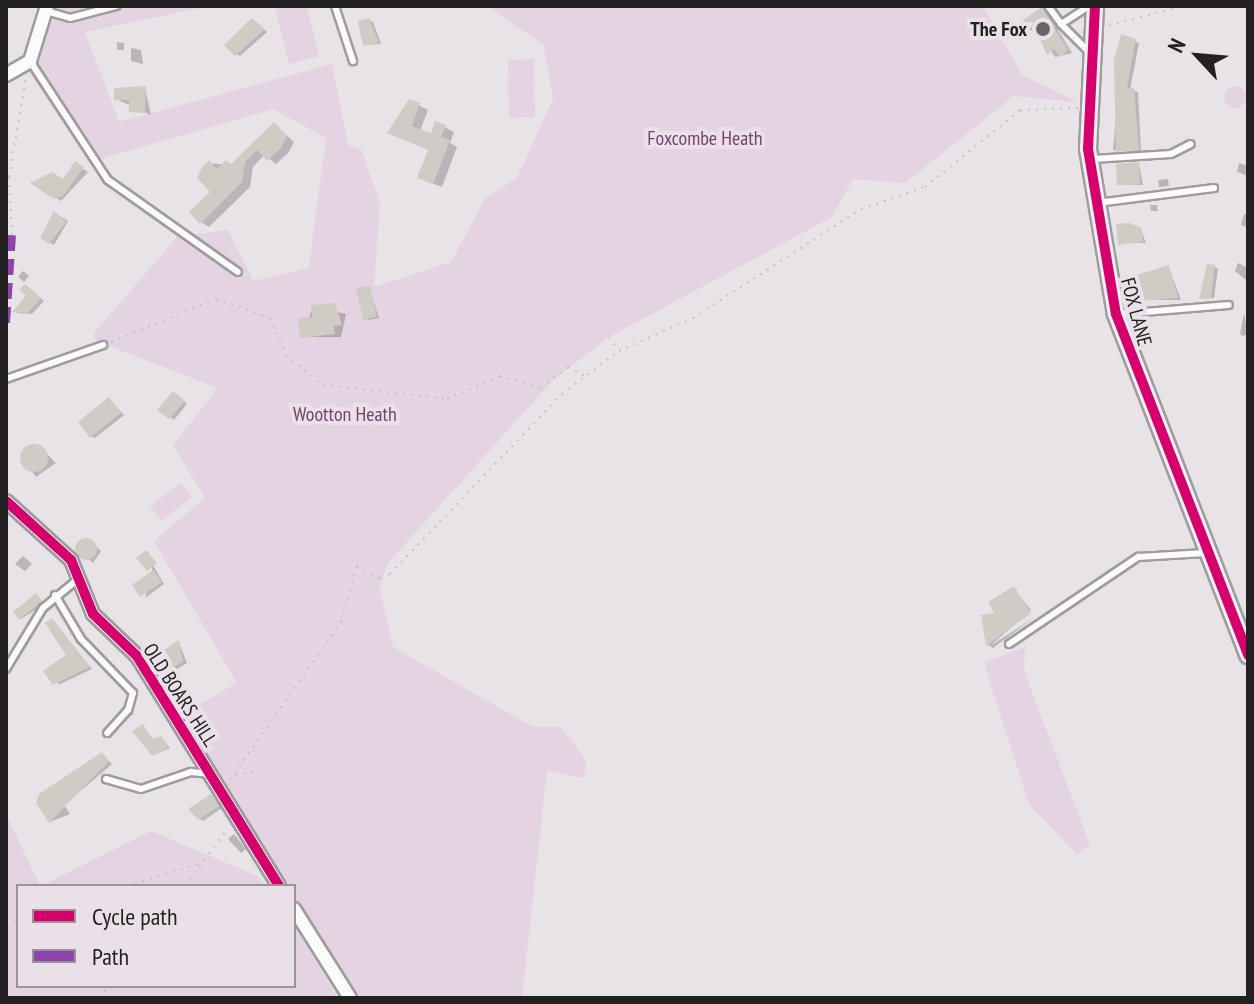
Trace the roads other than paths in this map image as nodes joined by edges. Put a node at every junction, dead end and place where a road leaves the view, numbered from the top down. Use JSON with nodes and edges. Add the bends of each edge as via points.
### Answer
{"nodes":[{"id":1,"x":116,"y":6,"type":"edge"},
{"id":2,"x":335,"y":6,"type":"edge"},
{"id":3,"x":1048,"y":6,"type":"edge"},
{"id":4,"x":1092,"y":6,"type":"edge"},
{"id":5,"x":46,"y":8,"type":"edge"},
{"id":6,"x":1061,"y":24,"type":"junction"},
{"id":7,"x":1090,"y":53,"type":"junction"},
{"id":8,"x":30,"y":61,"type":"junction"},
{"id":9,"x":353,"y":61,"type":"dead end"},
{"id":10,"x":6,"y":75,"type":"edge"},
{"id":11,"x":1191,"y":144,"type":"dead end"},
{"id":12,"x":1089,"y":159,"type":"junction"},
{"id":13,"x":1214,"y":188,"type":"dead end"},
{"id":14,"x":1093,"y":203,"type":"junction"},
{"id":15,"x":238,"y":272,"type":"dead end"},
{"id":16,"x":1229,"y":305,"type":"dead end"},
{"id":17,"x":1116,"y":314,"type":"junction"},
{"id":18,"x":103,"y":345,"type":"road end"},
{"id":19,"x":6,"y":379,"type":"edge"},
{"id":20,"x":6,"y":502,"type":"edge"},
{"id":21,"x":1209,"y":552,"type":"junction"},
{"id":22,"x":78,"y":579,"type":"junction"},
{"id":23,"x":55,"y":595,"type":"junction"},
{"id":24,"x":1009,"y":644,"type":"dead end"},
{"id":25,"x":1248,"y":655,"type":"edge"},
{"id":26,"x":6,"y":669,"type":"edge"},
{"id":27,"x":107,"y":733,"type":"dead end"},
{"id":28,"x":210,"y":774,"type":"junction"},
{"id":29,"x":106,"y":779,"type":"dead end"},
{"id":30,"x":278,"y":884,"type":"edge"},
{"id":31,"x":296,"y":912,"type":"edge"},
{"id":32,"x":350,"y":998,"type":"edge"}],
"edges":[{"from":1,"to":5,"type":"lane","via":[[70,18]]},
{"from":2,"to":9,"type":"lane"},
{"from":3,"to":6,"type":"lane"},
{"from":4,"to":6,"type":"lane"},
{"from":4,"to":7,"type":"street","name":"FOX LANE"},
{"from":5,"to":8,"type":"street"},
{"from":6,"to":7,"type":"lane"},
{"from":7,"to":12,"type":"street","name":"FOX LANE"},
{"from":8,"to":10,"type":"street"},
{"from":8,"to":15,"type":"lane","via":[[108,180]]},
{"from":11,"to":12,"type":"lane","via":[[1171,154]]},
{"from":12,"to":14,"type":"street","name":"FOX LANE"},
{"from":13,"to":14,"type":"lane"},
{"from":14,"to":17,"type":"street","name":"FOX LANE"},
{"from":16,"to":17,"type":"lane"},
{"from":17,"to":21,"type":"street","name":"FOX LANE"},
{"from":18,"to":19,"type":"lane"},
{"from":20,"to":22,"type":"street","name":"OLD BOARS HILL","via":[[71,560]]},
{"from":21,"to":24,"type":"lane","via":[[1138,557]]},
{"from":21,"to":25,"type":"street","name":"FOX LANE"},
{"from":22,"to":23,"type":"lane"},
{"from":22,"to":28,"type":"street","name":"OLD BOARS HILL","via":[[93,614],[137,656]]},
{"from":23,"to":26,"type":"lane"},
{"from":23,"to":27,"type":"lane","via":[[81,639],[133,693],[128,710]]},
{"from":28,"to":29,"type":"lane","via":[[191,772],[141,789]]},
{"from":28,"to":30,"type":"street","name":"OLD BOARS HILL"},
{"from":31,"to":32,"type":"street"}]}
